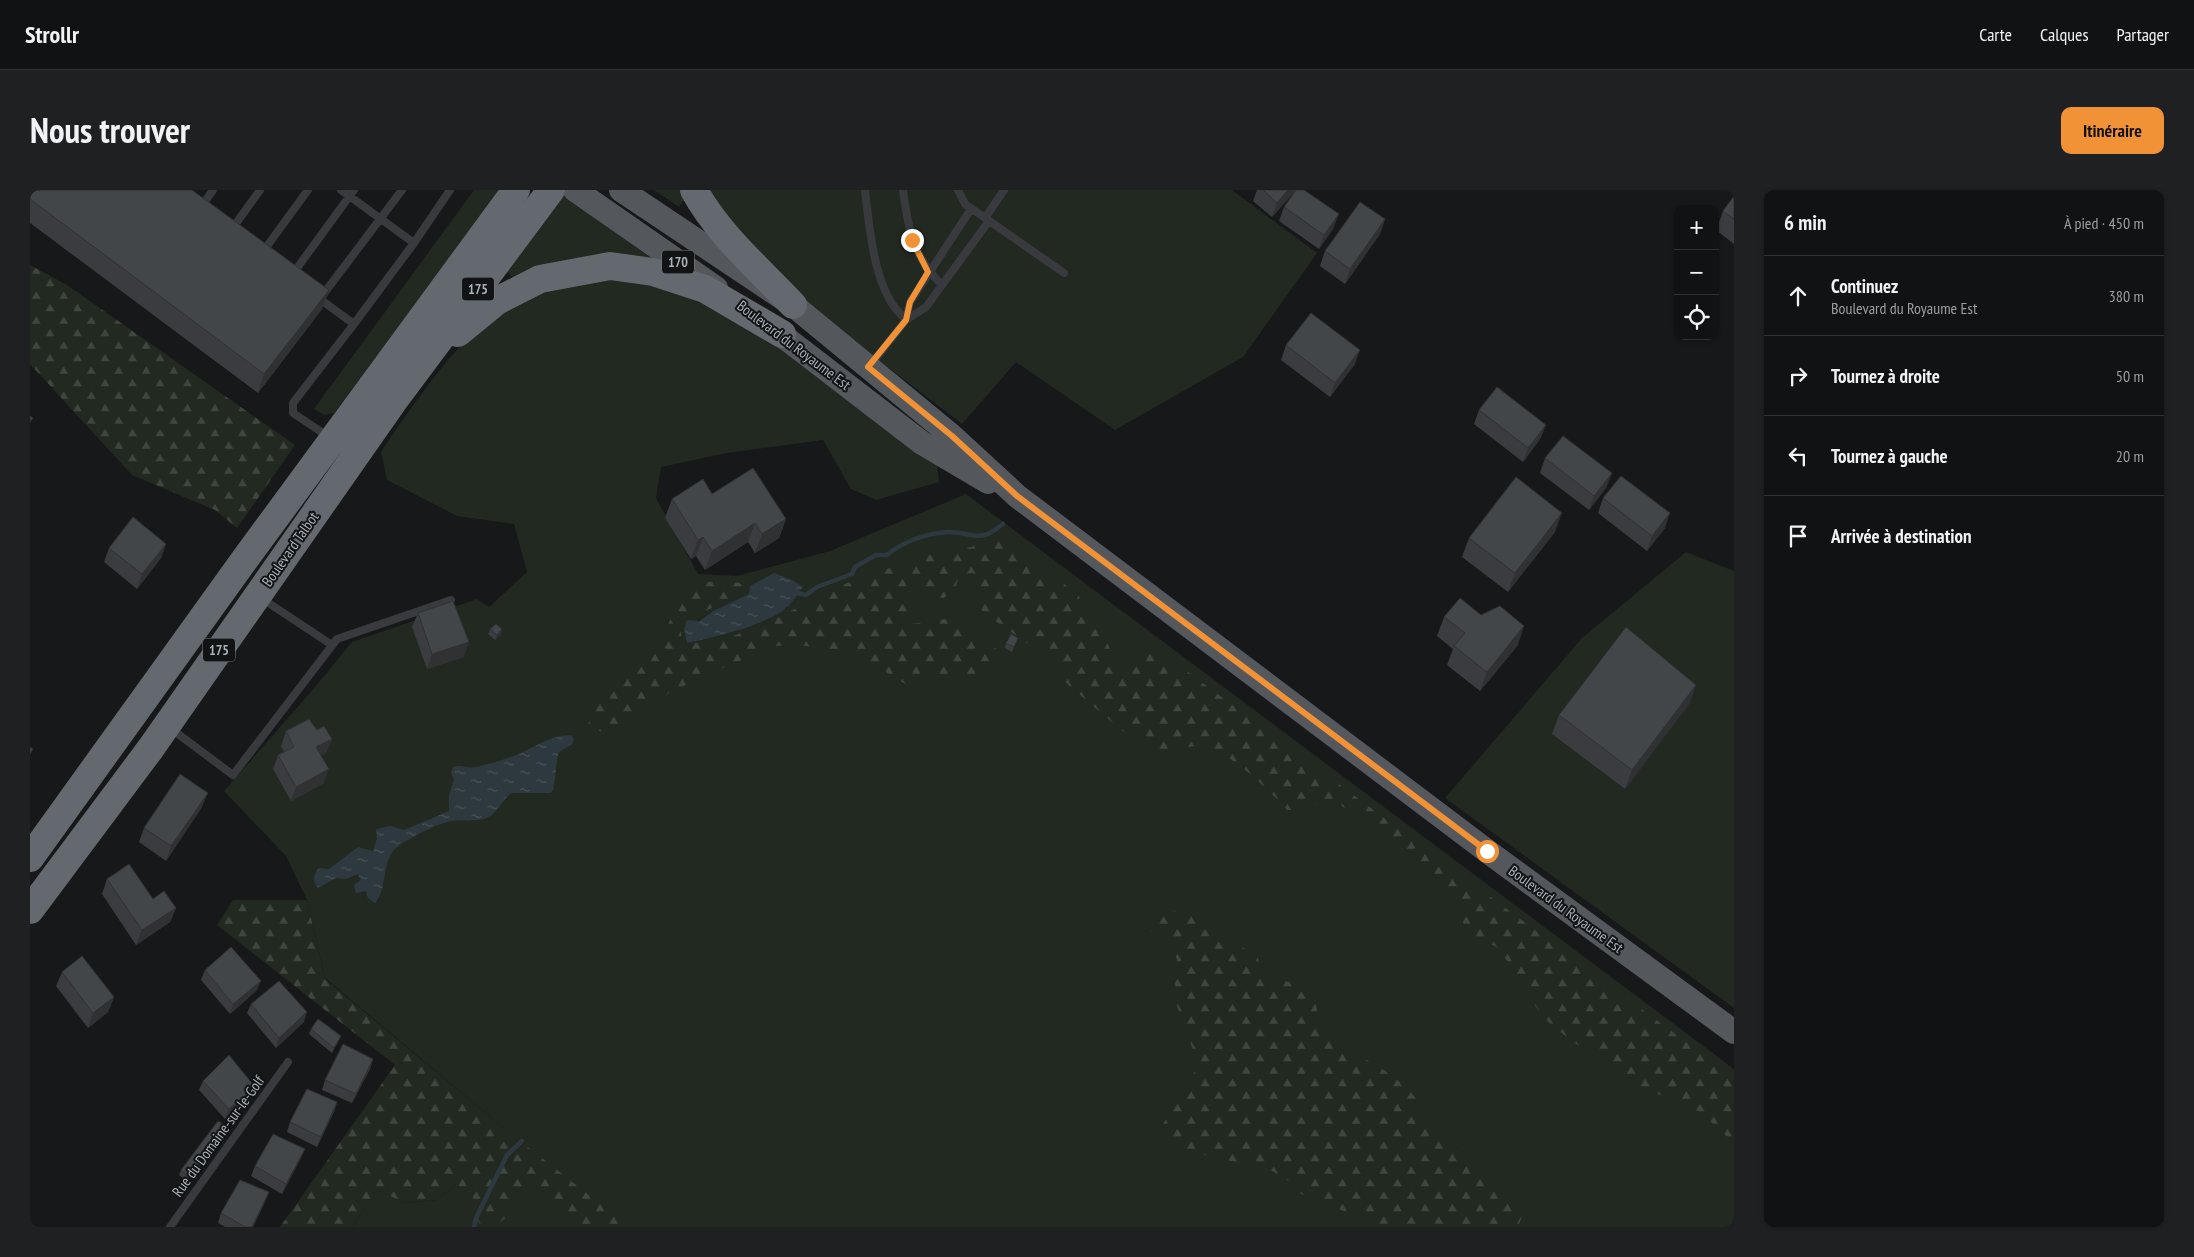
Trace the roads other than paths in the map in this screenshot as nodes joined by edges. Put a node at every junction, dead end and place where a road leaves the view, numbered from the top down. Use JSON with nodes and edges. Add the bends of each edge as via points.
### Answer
{"nodes":[{"id":1,"x":213,"y":190,"type":"edge"},
{"id":2,"x":260,"y":190,"type":"edge"},
{"id":3,"x":308,"y":190,"type":"edge"},
{"id":4,"x":342,"y":190,"type":"edge"},
{"id":5,"x":402,"y":190,"type":"edge"},
{"id":6,"x":450,"y":190,"type":"edge"},
{"id":7,"x":516,"y":190,"type":"edge"},
{"id":8,"x":551,"y":190,"type":"edge"},
{"id":9,"x":574,"y":190,"type":"edge"},
{"id":10,"x":621,"y":190,"type":"edge"},
{"id":11,"x":694,"y":190,"type":"edge"},
{"id":12,"x":865,"y":190,"type":"edge"},
{"id":13,"x":903,"y":190,"type":"edge"},
{"id":14,"x":958,"y":190,"type":"edge"},
{"id":15,"x":1004,"y":190,"type":"edge"},
{"id":16,"x":352,"y":193,"type":"edge"},
{"id":17,"x":971,"y":209,"type":"junction"},
{"id":18,"x":206,"y":215,"type":"edge"},
{"id":19,"x":380,"y":219,"type":"junction"},
{"id":20,"x":987,"y":220,"type":"junction"},
{"id":21,"x":222,"y":226,"type":"edge"},
{"id":22,"x":230,"y":232,"type":"junction"},
{"id":23,"x":237,"y":238,"type":"edge"},
{"id":24,"x":414,"y":243,"type":"junction"},
{"id":25,"x":253,"y":249,"type":"edge"},
{"id":26,"x":261,"y":255,"type":"junction"},
{"id":27,"x":268,"y":260,"type":"edge"},
{"id":28,"x":283,"y":271,"type":"edge"},
{"id":29,"x":928,"y":272,"type":"junction"},
{"id":30,"x":1064,"y":274,"type":"dead end"},
{"id":31,"x":290,"y":277,"type":"junction"},
{"id":32,"x":298,"y":282,"type":"edge"},
{"id":33,"x":942,"y":285,"type":"junction"},
{"id":34,"x":313,"y":293,"type":"edge"},
{"id":35,"x":320,"y":299,"type":"junction"},
{"id":36,"x":793,"y":305,"type":"junction"},
{"id":37,"x":906,"y":320,"type":"junction"},
{"id":38,"x":354,"y":324,"type":"junction"},
{"id":39,"x":782,"y":334,"type":"junction"},
{"id":40,"x":868,"y":367,"type":"junction"},
{"id":41,"x":405,"y":388,"type":"junction"},
{"id":42,"x":333,"y":440,"type":"junction"},
{"id":43,"x":1017,"y":496,"type":"junction"},
{"id":44,"x":232,"y":577,"type":"junction"},
{"id":45,"x":258,"y":595,"type":"junction"},
{"id":46,"x":451,"y":600,"type":"edge"},
{"id":47,"x":332,"y":645,"type":"junction"},
{"id":48,"x":166,"y":725,"type":"junction"},
{"id":49,"x":30,"y":858,"type":"edge"},
{"id":50,"x":30,"y":910,"type":"edge"},
{"id":51,"x":1734,"y":1032,"type":"edge"},
{"id":52,"x":288,"y":1062,"type":"dead end"},
{"id":53,"x":170,"y":1227,"type":"edge"}],
"edges":[{"from":1,"to":18,"type":"lane","via":[[195,207]]},
{"from":2,"to":22,"type":"lane"},
{"from":3,"to":26,"type":"lane"},
{"from":4,"to":16,"type":"lane"},
{"from":5,"to":19,"type":"lane"},
{"from":6,"to":24,"type":"lane"},
{"from":7,"to":42,"type":"highway","name":"Boulevard Talbot","number":"175"},
{"from":8,"to":41,"type":"highway","name":"Boulevard Talbot","number":"175"},
{"from":9,"to":39,"type":"main road","name":"Boulevard du Royaume Est","number":"170"},
{"from":10,"to":36,"type":"main road","name":"Boulevard du Royaume Est","number":"170"},
{"from":11,"to":36,"type":"highway","via":[[732,242]]},
{"from":12,"to":37,"type":"lane","via":[[869,225],[883,285],[891,302]]},
{"from":13,"to":29,"type":"lane","via":[[908,228]]},
{"from":14,"to":17,"type":"lane"},
{"from":15,"to":20,"type":"lane"},
{"from":16,"to":19,"type":"lane"},
{"from":16,"to":31,"type":"lane"},
{"from":17,"to":20,"type":"lane"},
{"from":17,"to":29,"type":"lane"},
{"from":19,"to":24,"type":"lane"},
{"from":19,"to":35,"type":"lane"},
{"from":20,"to":30,"type":"lane"},
{"from":20,"to":33,"type":"lane"},
{"from":21,"to":22,"type":"lane"},
{"from":22,"to":23,"type":"lane"},
{"from":24,"to":38,"type":"lane"},
{"from":25,"to":26,"type":"lane"},
{"from":26,"to":27,"type":"lane"},
{"from":28,"to":31,"type":"lane"},
{"from":29,"to":33,"type":"lane"},
{"from":29,"to":37,"type":"lane","via":[[910,302]]},
{"from":31,"to":32,"type":"lane"},
{"from":33,"to":37,"type":"lane","via":[[926,307]]},
{"from":34,"to":35,"type":"lane"},
{"from":35,"to":38,"type":"lane"},
{"from":36,"to":40,"type":"main road","name":"Boulevard du Royaume Est","number":"170"},
{"from":37,"to":40,"type":"lane"},
{"from":38,"to":42,"type":"lane","via":[[293,403],[293,413]]},
{"from":39,"to":41,"type":"highway","via":[[705,289],[653,272],[610,266],[540,279],[497,301],[453,337]]},
{"from":39,"to":43,"type":"main road","name":"Boulevard du Royaume Est","number":"170","via":[[922,443],[975,476]]},
{"from":40,"to":43,"type":"main road","name":"Boulevard du Royaume Est","number":"170","via":[[952,436]]},
{"from":41,"to":45,"type":"highway","name":"Boulevard Talbot","number":"175"},
{"from":42,"to":44,"type":"highway","name":"Boulevard Talbot","number":"175"},
{"from":43,"to":51,"type":"main road","name":"Boulevard du Royaume Est","number":"170","via":[[1487,851]]},
{"from":44,"to":45,"type":"highway"},
{"from":44,"to":49,"type":"highway","name":"Boulevard Talbot","number":"175"},
{"from":45,"to":47,"type":"lane"},
{"from":45,"to":48,"type":"highway","name":"Boulevard Talbot","number":"175"},
{"from":46,"to":47,"type":"lane","via":[[337,639]]},
{"from":47,"to":48,"type":"lane","via":[[233,775]]},
{"from":48,"to":50,"type":"highway","name":"Boulevard Talbot","number":"175"},
{"from":52,"to":53,"type":"lane","name":"Rue du Domaine-sur-le-Golf"}]}
